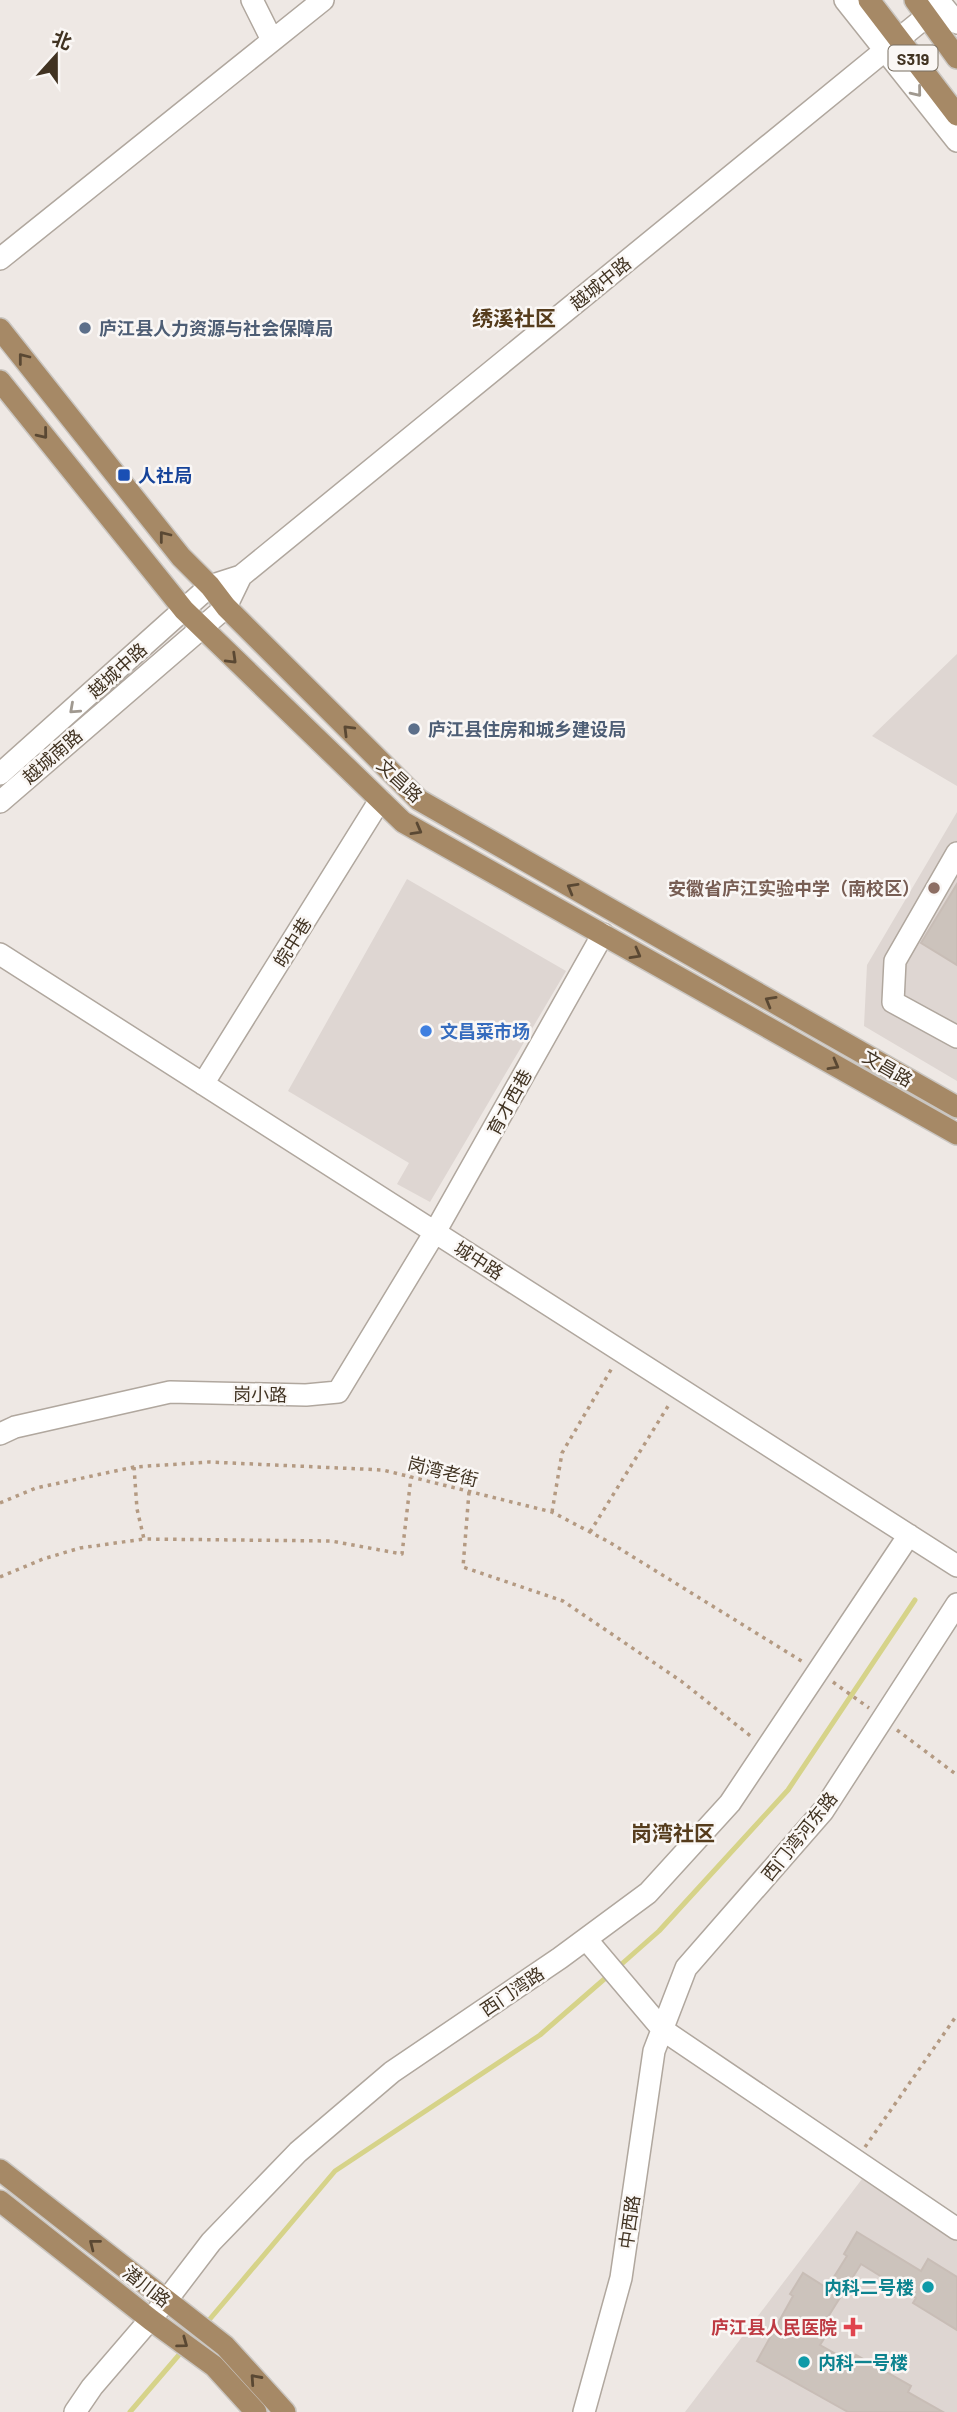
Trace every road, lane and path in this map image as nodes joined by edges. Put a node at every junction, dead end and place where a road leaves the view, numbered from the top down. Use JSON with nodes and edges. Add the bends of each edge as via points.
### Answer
{"nodes":[{"id":1,"x":252,"y":0,"type":"edge"},
{"id":2,"x":323,"y":0,"type":"edge"},
{"id":3,"x":845,"y":0,"type":"edge"},
{"id":4,"x":869,"y":0,"type":"edge"},
{"id":5,"x":932,"y":3,"type":"edge"},
{"id":6,"x":957,"y":23,"type":"edge"},
{"id":7,"x":272,"y":40,"type":"junction"},
{"id":8,"x":892,"y":45,"type":"junction"},
{"id":9,"x":957,"y":58,"type":"edge"},
{"id":10,"x":957,"y":115,"type":"edge"},
{"id":11,"x":957,"y":141,"type":"edge"},
{"id":12,"x":0,"y":259,"type":"edge"},
{"id":13,"x":0,"y":329,"type":"edge"},
{"id":14,"x":0,"y":381,"type":"edge"},
{"id":15,"x":241,"y":576,"type":"junction"},
{"id":16,"x":210,"y":586,"type":"junction"},
{"id":17,"x":226,"y":607,"type":"junction"},
{"id":18,"x":184,"y":610,"type":"junction"},
{"id":19,"x":200,"y":627,"type":"junction"},
{"id":20,"x":0,"y":774,"type":"edge"},
{"id":21,"x":380,"y":800,"type":"junction"},
{"id":22,"x":0,"y":802,"type":"edge"},
{"id":23,"x":957,"y":853,"type":"edge"},
{"id":24,"x":603,"y":934,"type":"junction"},
{"id":25,"x":0,"y":954,"type":"edge"},
{"id":26,"x":957,"y":1037,"type":"edge"},
{"id":27,"x":203,"y":1084,"type":"junction"},
{"id":28,"x":957,"y":1107,"type":"edge"},
{"id":29,"x":957,"y":1134,"type":"edge"},
{"id":30,"x":435,"y":1232,"type":"junction"},
{"id":31,"x":622,"y":1352,"type":"junction"},
{"id":32,"x":679,"y":1388,"type":"junction"},
{"id":33,"x":0,"y":1434,"type":"edge"},
{"id":34,"x":134,"y":1467,"type":"junction"},
{"id":35,"x":411,"y":1477,"type":"junction"},
{"id":36,"x":469,"y":1492,"type":"junction"},
{"id":37,"x":0,"y":1503,"type":"edge"},
{"id":38,"x":552,"y":1512,"type":"junction"},
{"id":39,"x":590,"y":1532,"type":"junction"},
{"id":40,"x":909,"y":1535,"type":"junction"},
{"id":41,"x":144,"y":1539,"type":"junction"},
{"id":42,"x":957,"y":1566,"type":"edge"},
{"id":43,"x":0,"y":1577,"type":"edge"},
{"id":44,"x":957,"y":1604,"type":"edge"},
{"id":45,"x":826,"y":1678,"type":"junction"},
{"id":46,"x":883,"y":1718,"type":"junction"},
{"id":47,"x":766,"y":1748,"type":"junction"},
{"id":48,"x":957,"y":1775,"type":"edge"},
{"id":49,"x":593,"y":1947,"type":"junction"},
{"id":50,"x":957,"y":2015,"type":"edge"},
{"id":51,"x":663,"y":2029,"type":"junction"},
{"id":52,"x":856,"y":2160,"type":"junction"},
{"id":53,"x":0,"y":2170,"type":"edge"},
{"id":54,"x":0,"y":2201,"type":"edge"},
{"id":55,"x":957,"y":2229,"type":"edge"},
{"id":56,"x":166,"y":2301,"type":"junction"},
{"id":57,"x":151,"y":2320,"type":"junction"},
{"id":58,"x":75,"y":2412,"type":"edge"},
{"id":59,"x":256,"y":2412,"type":"edge"},
{"id":60,"x":285,"y":2412,"type":"edge"},
{"id":61,"x":584,"y":2412,"type":"edge"}],
"edges":[{"from":1,"to":7,"type":"street"},
{"from":2,"to":7,"type":"street"},
{"from":3,"to":8,"type":"street"},
{"from":4,"to":8,"type":"main road","number":"S319"},
{"from":5,"to":6,"type":"street"},
{"from":5,"to":8,"type":"street","name":"越城中路"},
{"from":5,"to":9,"type":"main road","number":"S319"},
{"from":7,"to":12,"type":"street"},
{"from":8,"to":10,"type":"main road","number":"S319"},
{"from":8,"to":11,"type":"street","one_way":true},
{"from":8,"to":15,"type":"street","name":"越城中路"},
{"from":16,"to":13,"type":"main road","name":"文昌路","one_way":true,"via":[[181,557]]},
{"from":14,"to":18,"type":"main road","name":"文昌路","one_way":true},
{"from":15,"to":16,"type":"street","name":"越城中路"},
{"from":15,"to":17,"type":"street","name":"越城中路"},
{"from":16,"to":17,"type":"main road","name":"文昌路"},
{"from":16,"to":18,"type":"street","name":"越城中路"},
{"from":17,"to":19,"type":"street","name":"越城中路"},
{"from":28,"to":17,"type":"main road","name":"文昌路","one_way":true,"via":[[419,800]]},
{"from":18,"to":19,"type":"main road","name":"文昌路"},
{"from":18,"to":20,"type":"street","name":"越城中路","one_way":true},
{"from":19,"to":21,"type":"main road","name":"文昌路","one_way":true},
{"from":19,"to":22,"type":"street","name":"越城南路"},
{"from":21,"to":24,"type":"main road","name":"文昌路","one_way":true,"via":[[403,822]]},
{"from":21,"to":27,"type":"street","name":"皖中巷"},
{"from":23,"to":26,"type":"street","via":[[895,961],[893,1002]]},
{"from":24,"to":29,"type":"main road","name":"文昌路","one_way":true},
{"from":24,"to":30,"type":"street","name":"育才西巷"},
{"from":25,"to":27,"type":"street","name":"城中路"},
{"from":27,"to":30,"type":"street","name":"城中路"},
{"from":30,"to":31,"type":"street","name":"城中路"},
{"from":30,"to":33,"type":"street","name":"岗小路","via":[[338,1392],[170,1392]]},
{"from":31,"to":32,"type":"street","name":"城中路"},
{"from":31,"to":38,"type":"path","via":[[562,1452]]},
{"from":32,"to":39,"type":"path"},
{"from":32,"to":40,"type":"street","name":"城中路"},
{"from":34,"to":35,"type":"path","name":"岗湾老街","via":[[209,1462],[383,1470]]},
{"from":34,"to":37,"type":"path","name":"岗湾老街","via":[[36,1488]]},
{"from":34,"to":41,"type":"path"},
{"from":35,"to":36,"type":"path","name":"岗湾老街"},
{"from":35,"to":41,"type":"path","via":[[402,1554],[331,1541]]},
{"from":36,"to":38,"type":"path","name":"岗湾老街"},
{"from":36,"to":47,"type":"path","via":[[463,1567],[563,1601],[681,1681]]},
{"from":38,"to":39,"type":"path","name":"岗湾老街"},
{"from":39,"to":45,"type":"path","name":"岗湾老街"},
{"from":40,"to":42,"type":"street","name":"城中路"},
{"from":40,"to":45,"type":"street","name":"西门湾路"},
{"from":41,"to":43,"type":"path","via":[[80,1548]]},
{"from":44,"to":46,"type":"street","name":"西门湾河东路"},
{"from":45,"to":46,"type":"path","name":"岗湾老街"},
{"from":45,"to":47,"type":"street","name":"西门湾路"},
{"from":46,"to":48,"type":"path","name":"岗湾老街"},
{"from":46,"to":51,"type":"street","name":"西门湾河东路","via":[[823,1811],[686,1968]]},
{"from":47,"to":49,"type":"street","name":"西门湾路","via":[[730,1803]]},
{"from":49,"to":51,"type":"street"},
{"from":49,"to":56,"type":"street","name":"西门湾路","via":[[392,2073],[298,2152],[211,2242]]},
{"from":50,"to":52,"type":"path"},
{"from":51,"to":52,"type":"street"},
{"from":51,"to":61,"type":"street","name":"中西路","via":[[654,2051],[621,2278]]},
{"from":52,"to":55,"type":"street"},
{"from":56,"to":53,"type":"main road","name":"潜川路","one_way":true},
{"from":54,"to":57,"type":"main road","name":"潜川路"},
{"from":56,"to":57,"type":"street","name":"西门湾路"},
{"from":60,"to":56,"type":"main road","name":"潜川路","one_way":true,"via":[[225,2346]]},
{"from":57,"to":58,"type":"street","name":"西门湾路"},
{"from":57,"to":59,"type":"main road","name":"潜川路","one_way":true,"via":[[214,2366]]}]}
